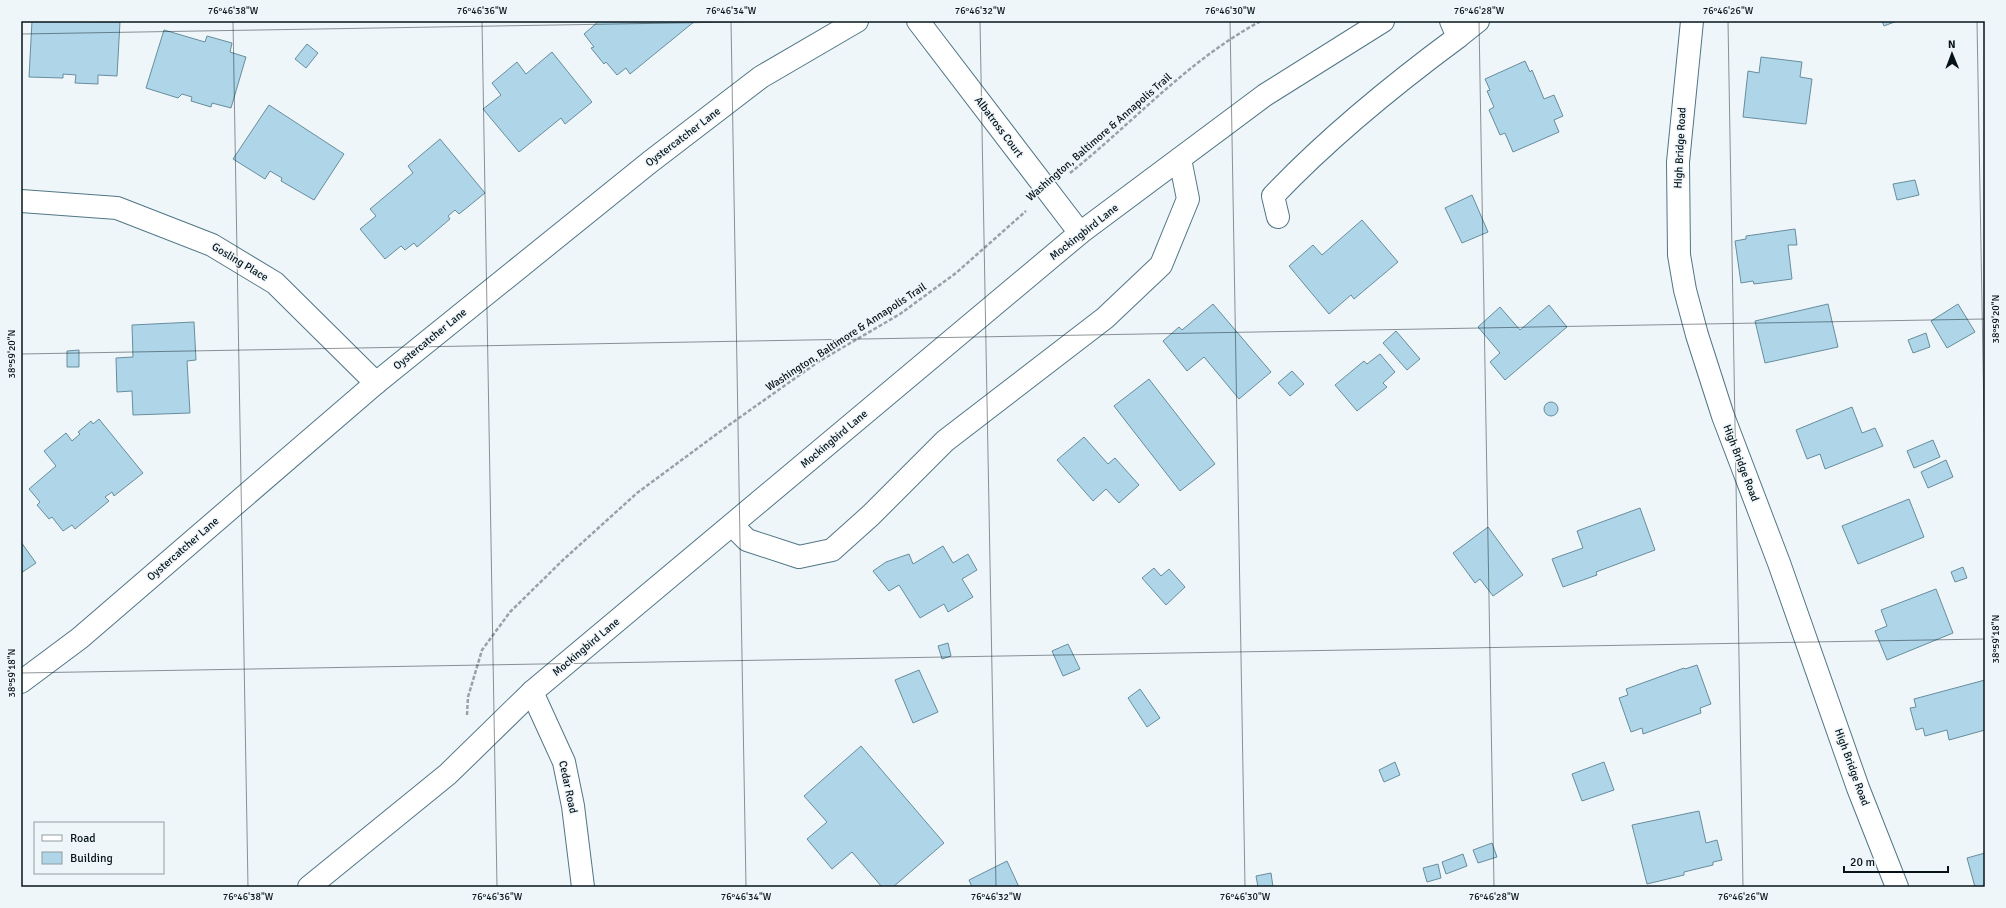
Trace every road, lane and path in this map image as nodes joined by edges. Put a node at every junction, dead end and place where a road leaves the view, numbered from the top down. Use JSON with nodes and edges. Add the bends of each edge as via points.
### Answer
{"nodes":[{"id":1,"x":857,"y":21,"type":"edge"},
{"id":2,"x":918,"y":21,"type":"edge"},
{"id":3,"x":1261,"y":21,"type":"edge"},
{"id":4,"x":1383,"y":21,"type":"edge"},
{"id":5,"x":1478,"y":21,"type":"edge"},
{"id":6,"x":1692,"y":21,"type":"edge"},
{"id":7,"x":1455,"y":29,"type":"edge"},
{"id":8,"x":1180,"y":159,"type":"junction"},
{"id":9,"x":1048,"y":191,"type":"junction"},
{"id":10,"x":21,"y":201,"type":"edge"},
{"id":11,"x":1278,"y":217,"type":"dead end"},
{"id":12,"x":1080,"y":233,"type":"junction"},
{"id":13,"x":376,"y":382,"type":"junction"},
{"id":14,"x":732,"y":525,"type":"junction"},
{"id":15,"x":21,"y":682,"type":"edge"},
{"id":16,"x":532,"y":692,"type":"junction"},
{"id":17,"x":462,"y":761,"type":"junction"},
{"id":18,"x":310,"y":887,"type":"edge"},
{"id":19,"x":583,"y":887,"type":"edge"},
{"id":20,"x":1897,"y":887,"type":"edge"}],
"edges":[{"from":1,"to":13,"type":"street","name":"Oystercatcher Lane","via":[[761,77],[650,162]]},
{"from":2,"to":9,"type":"street","name":"Albatross Court"},
{"from":3,"to":9,"type":"path","name":"Washington, Baltimore & Annapolis Trail","via":[[1206,56]]},
{"from":4,"to":8,"type":"street","name":"Mockingbird Lane","via":[[1265,95]]},
{"from":5,"to":7,"type":"street"},
{"from":6,"to":20,"type":"street","name":"High Bridge Road","via":[[1678,162],[1677,215],[1685,290],[1723,416],[1779,563],[1858,788]]},
{"from":7,"to":11,"type":"street","via":[[1413,70],[1307,160],[1273,196]]},
{"from":8,"to":12,"type":"street","name":"Mockingbird Lane"},
{"from":8,"to":14,"type":"street","via":[[1188,199],[1161,265],[1105,318],[944,441],[871,515],[832,550],[798,557],[747,540]]},
{"from":9,"to":12,"type":"street","name":"Albatross Court"},
{"from":9,"to":17,"type":"path","name":"Washington, Baltimore & Annapolis Trail","via":[[956,273],[900,314],[818,362],[723,429],[637,494],[563,560],[510,612],[482,650],[468,697]]},
{"from":10,"to":13,"type":"street","name":"Gosling Place","via":[[117,208],[212,245],[275,283]]},
{"from":12,"to":14,"type":"street","name":"Mockingbird Lane"},
{"from":13,"to":15,"type":"street","name":"Oystercatcher Lane","via":[[80,638]]},
{"from":14,"to":16,"type":"street","name":"Mockingbird Lane"},
{"from":16,"to":17,"type":"street","name":"Mockingbird Lane"},
{"from":16,"to":19,"type":"street","name":"Cedar Road","via":[[564,762],[573,806]]},
{"from":17,"to":18,"type":"street","name":"Mockingbird Lane"}]}
